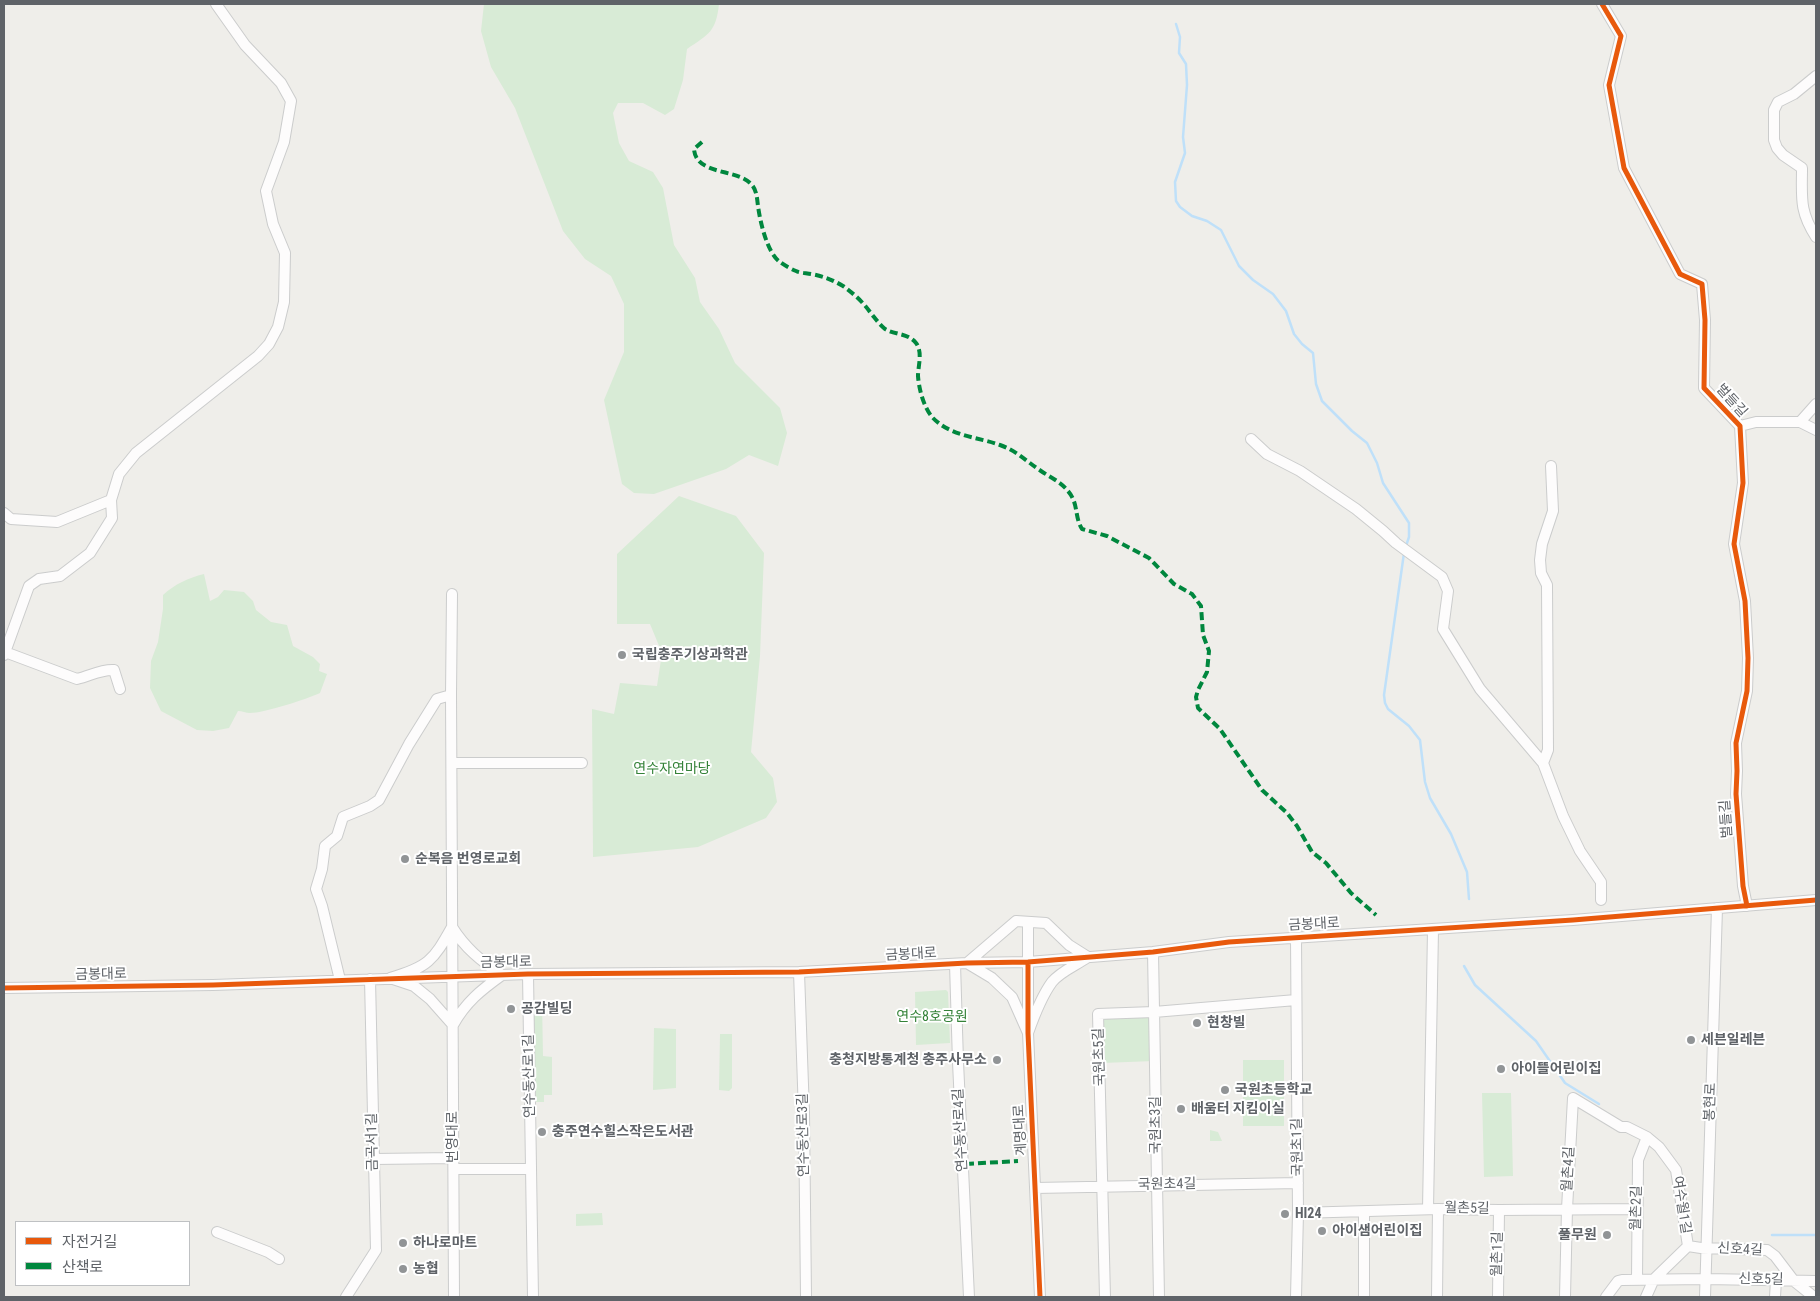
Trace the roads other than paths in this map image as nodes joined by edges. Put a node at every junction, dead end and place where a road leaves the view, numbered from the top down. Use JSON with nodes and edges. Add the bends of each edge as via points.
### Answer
{"nodes":[{"id":1,"x":216,"y":4,"type":"edge"},
{"id":2,"x":1602,"y":4,"type":"edge"},
{"id":3,"x":1816,"y":76,"type":"edge"},
{"id":4,"x":1816,"y":237,"type":"edge"},
{"id":5,"x":1816,"y":404,"type":"edge"},
{"id":6,"x":1800,"y":422,"type":"junction"},
{"id":7,"x":1740,"y":426,"type":"junction"},
{"id":8,"x":1816,"y":430,"type":"edge"},
{"id":9,"x":1251,"y":439,"type":"dead end"},
{"id":10,"x":1551,"y":466,"type":"dead end"},
{"id":11,"x":111,"y":500,"type":"junction"},
{"id":12,"x":4,"y":513,"type":"edge"},
{"id":13,"x":452,"y":594,"type":"dead end"},
{"id":14,"x":4,"y":653,"type":"edge"},
{"id":15,"x":120,"y":688,"type":"dead end"},
{"id":16,"x":451,"y":695,"type":"junction"},
{"id":17,"x":452,"y":763,"type":"junction"},
{"id":18,"x":582,"y":763,"type":"dead end"},
{"id":19,"x":1543,"y":763,"type":"junction"},
{"id":20,"x":1601,"y":900,"type":"dead end"},
{"id":21,"x":1816,"y":900,"type":"edge"},
{"id":22,"x":1747,"y":906,"type":"junction"},
{"id":23,"x":1717,"y":908,"type":"junction"},
{"id":24,"x":1028,"y":922,"type":"junction"},
{"id":25,"x":452,"y":926,"type":"junction"},
{"id":26,"x":1433,"y":930,"type":"junction"},
{"id":27,"x":1296,"y":938,"type":"junction"},
{"id":28,"x":1153,"y":952,"type":"junction"},
{"id":29,"x":1088,"y":957,"type":"junction"},
{"id":30,"x":1028,"y":962,"type":"junction"},
{"id":31,"x":968,"y":963,"type":"junction"},
{"id":32,"x":955,"y":964,"type":"junction"},
{"id":33,"x":799,"y":972,"type":"junction"},
{"id":34,"x":528,"y":974,"type":"junction"},
{"id":35,"x":502,"y":975,"type":"junction"},
{"id":36,"x":452,"y":976,"type":"junction"},
{"id":37,"x":370,"y":978,"type":"junction"},
{"id":38,"x":390,"y":978,"type":"junction"},
{"id":39,"x":340,"y":980,"type":"junction"},
{"id":40,"x":4,"y":988,"type":"edge"},
{"id":41,"x":1296,"y":1000,"type":"junction"},
{"id":42,"x":1154,"y":1012,"type":"junction"},
{"id":43,"x":453,"y":1026,"type":"junction"},
{"id":44,"x":1028,"y":1033,"type":"junction"},
{"id":45,"x":1621,"y":1128,"type":"joint"},
{"id":46,"x":1647,"y":1137,"type":"junction"},
{"id":47,"x":374,"y":1159,"type":"junction"},
{"id":48,"x":454,"y":1163,"type":"junction"},
{"id":49,"x":531,"y":1169,"type":"junction"},
{"id":50,"x":1298,"y":1183,"type":"junction"},
{"id":51,"x":1157,"y":1186,"type":"junction"},
{"id":52,"x":1103,"y":1187,"type":"junction"},
{"id":53,"x":1035,"y":1188,"type":"junction"},
{"id":54,"x":1433,"y":1209,"type":"junction"},
{"id":55,"x":1567,"y":1209,"type":"junction"},
{"id":56,"x":1637,"y":1209,"type":"junction"},
{"id":57,"x":1499,"y":1210,"type":"junction"},
{"id":58,"x":1364,"y":1212,"type":"junction"},
{"id":59,"x":1298,"y":1213,"type":"junction"},
{"id":60,"x":217,"y":1232,"type":"dead end"},
{"id":61,"x":1688,"y":1246,"type":"junction"},
{"id":62,"x":1706,"y":1248,"type":"junction"},
{"id":63,"x":279,"y":1259,"type":"dead end"},
{"id":64,"x":1654,"y":1279,"type":"junction"},
{"id":65,"x":1706,"y":1279,"type":"junction"},
{"id":66,"x":1637,"y":1280,"type":"junction"},
{"id":67,"x":1776,"y":1280,"type":"junction"},
{"id":68,"x":1794,"y":1281,"type":"junction"},
{"id":69,"x":1816,"y":1282,"type":"edge"},
{"id":70,"x":349,"y":1296,"type":"edge"},
{"id":71,"x":454,"y":1297,"type":"edge"},
{"id":72,"x":533,"y":1297,"type":"edge"},
{"id":73,"x":806,"y":1297,"type":"edge"},
{"id":74,"x":969,"y":1297,"type":"edge"},
{"id":75,"x":1040,"y":1297,"type":"edge"},
{"id":76,"x":1105,"y":1297,"type":"edge"},
{"id":77,"x":1159,"y":1297,"type":"edge"},
{"id":78,"x":1296,"y":1297,"type":"edge"},
{"id":79,"x":1364,"y":1297,"type":"edge"},
{"id":80,"x":1437,"y":1297,"type":"edge"},
{"id":81,"x":1498,"y":1297,"type":"edge"},
{"id":82,"x":1565,"y":1297,"type":"edge"},
{"id":83,"x":1606,"y":1297,"type":"edge"},
{"id":84,"x":1646,"y":1297,"type":"edge"},
{"id":85,"x":1706,"y":1297,"type":"edge"},
{"id":86,"x":1775,"y":1297,"type":"edge"},
{"id":87,"x":1814,"y":1297,"type":"edge"}],
"edges":[{"from":1,"to":11,"type":"street","via":[[245,45],[281,83],[291,101],[284,142],[266,191],[273,224],[285,253],[284,302],[278,326],[258,356],[136,453],[119,474]]},
{"from":2,"to":7,"type":"street","name":"벌들길","via":[[1621,36],[1609,85],[1624,168],[1680,274],[1702,284],[1704,388]]},
{"from":3,"to":4,"type":"street","via":[[1778,102],[1774,110],[1774,140],[1777,148],[1802,168],[1804,216]]},
{"from":5,"to":6,"type":"street"},
{"from":6,"to":7,"type":"street","via":[[1756,422]]},
{"from":6,"to":8,"type":"street"},
{"from":7,"to":22,"type":"street","name":"벌들길","via":[[1742,483],[1734,544],[1745,601],[1748,658],[1747,691],[1736,743],[1736,794]]},
{"from":9,"to":19,"type":"street","via":[[1267,454],[1300,471],[1356,509],[1442,577],[1448,590],[1443,629],[1480,689]]},
{"from":10,"to":19,"type":"street","via":[[1553,511],[1540,560],[1541,573],[1547,585],[1548,750]]},
{"from":11,"to":12,"type":"street","via":[[57,522],[11,519]]},
{"from":11,"to":14,"type":"street","via":[[112,518],[90,553],[60,576],[39,579],[29,586]]},
{"from":13,"to":16,"type":"street","name":"번영대로"},
{"from":14,"to":15,"type":"street","via":[[77,679],[114,670]]},
{"from":16,"to":17,"type":"street","name":"번영대로"},
{"from":16,"to":39,"type":"street","via":[[437,699],[379,800],[343,817],[337,836],[325,846],[316,889]]},
{"from":17,"to":18,"type":"street"},
{"from":17,"to":25,"type":"street","name":"번영대로"},
{"from":19,"to":20,"type":"street","via":[[1563,816],[1600,882]]},
{"from":21,"to":22,"type":"street","name":"금봉대로"},
{"from":22,"to":23,"type":"street","name":"금봉대로"},
{"from":23,"to":26,"type":"street","name":"금봉대로"},
{"from":23,"to":62,"type":"street","name":"봉현로"},
{"from":24,"to":29,"type":"street","via":[[1046,923],[1069,945]]},
{"from":24,"to":30,"type":"street","name":"계명대로"},
{"from":24,"to":31,"type":"street","via":[[1016,921]]},
{"from":25,"to":35,"type":"street","via":[[472,953]]},
{"from":25,"to":36,"type":"street","name":"번영대로"},
{"from":25,"to":38,"type":"street","via":[[430,960],[415,971]]},
{"from":26,"to":27,"type":"street","name":"금봉대로"},
{"from":26,"to":54,"type":"street"},
{"from":27,"to":28,"type":"street","name":"금봉대로","via":[[1229,942]]},
{"from":27,"to":41,"type":"street","name":"국원초1길"},
{"from":28,"to":29,"type":"street","name":"금봉대로"},
{"from":28,"to":42,"type":"street","name":"국원초3길"},
{"from":29,"to":30,"type":"street","name":"금봉대로"},
{"from":29,"to":44,"type":"street","via":[[1052,982],[1035,1012]]},
{"from":30,"to":31,"type":"street","name":"금봉대로"},
{"from":30,"to":44,"type":"street","name":"계명대로"},
{"from":31,"to":32,"type":"street","name":"금봉대로"},
{"from":31,"to":44,"type":"street","via":[[1012,996]]},
{"from":32,"to":33,"type":"street","name":"금봉대로"},
{"from":32,"to":74,"type":"street","name":"연수동산로4길"},
{"from":33,"to":34,"type":"street","name":"금봉대로"},
{"from":33,"to":73,"type":"street","name":"연수동산로3길"},
{"from":34,"to":35,"type":"street","name":"금봉대로"},
{"from":34,"to":49,"type":"street","name":"연수동산로1길"},
{"from":35,"to":36,"type":"street","name":"금봉대로"},
{"from":35,"to":43,"type":"street","via":[[472,998]]},
{"from":36,"to":38,"type":"street","name":"금봉대로"},
{"from":36,"to":43,"type":"street","name":"번영대로"},
{"from":37,"to":38,"type":"street","name":"금봉대로"},
{"from":37,"to":39,"type":"street","name":"금봉대로"},
{"from":37,"to":47,"type":"street","name":"금곡서1길"},
{"from":38,"to":43,"type":"street","via":[[414,986]]},
{"from":39,"to":40,"type":"street","name":"금봉대로"},
{"from":41,"to":42,"type":"street","name":"국원초5길"},
{"from":41,"to":50,"type":"street","name":"국원초1길"},
{"from":42,"to":51,"type":"street","name":"국원초3길"},
{"from":42,"to":52,"type":"street","name":"국원초5길","via":[[1098,1014]]},
{"from":43,"to":48,"type":"street","name":"번영대로"},
{"from":44,"to":53,"type":"street","name":"계명대로"},
{"from":45,"to":46,"type":"street","name":"여수월1길","via":[[1627,1127]]},
{"from":45,"to":55,"type":"street","name":"월촌4길","via":[[1573,1098]]},
{"from":46,"to":56,"type":"street","name":"월촌2길","via":[[1638,1160]]},
{"from":46,"to":61,"type":"street","name":"여수월1길","via":[[1676,1170]]},
{"from":47,"to":48,"type":"street"},
{"from":47,"to":70,"type":"street","name":"금곡서1길","via":[[376,1250]]},
{"from":48,"to":49,"type":"street"},
{"from":48,"to":71,"type":"street","name":"번영대로"},
{"from":49,"to":72,"type":"street","name":"연수동산로1길"},
{"from":50,"to":51,"type":"street","name":"국원초4길"},
{"from":50,"to":59,"type":"street","name":"국원초1길"},
{"from":51,"to":52,"type":"street","name":"국원초4길"},
{"from":51,"to":77,"type":"street","name":"국원초3길"},
{"from":52,"to":53,"type":"street","name":"국원초4길"},
{"from":52,"to":76,"type":"street","name":"국원초5길"},
{"from":53,"to":75,"type":"street","name":"계명대로"},
{"from":54,"to":57,"type":"street","name":"월촌5길"},
{"from":54,"to":58,"type":"street","name":"월촌5길"},
{"from":54,"to":80,"type":"street"},
{"from":55,"to":56,"type":"street","name":"월촌5길"},
{"from":55,"to":57,"type":"street","name":"월촌5길"},
{"from":55,"to":82,"type":"street","name":"월촌4길"},
{"from":56,"to":66,"type":"street","name":"월촌2길"},
{"from":57,"to":81,"type":"street","name":"월촌1길"},
{"from":58,"to":59,"type":"street","name":"월촌5길"},
{"from":58,"to":79,"type":"street"},
{"from":59,"to":78,"type":"street","name":"국원초1길"},
{"from":60,"to":63,"type":"street"},
{"from":61,"to":62,"type":"street","name":"신호4길"},
{"from":61,"to":64,"type":"street","name":"여수월1길"},
{"from":62,"to":65,"type":"street","name":"봉현로"},
{"from":62,"to":68,"type":"street","name":"신호4길","via":[[1767,1250]]},
{"from":64,"to":65,"type":"street","name":"신호5길"},
{"from":64,"to":66,"type":"street"},
{"from":64,"to":84,"type":"street","name":"여수월1길"},
{"from":65,"to":67,"type":"street","name":"신호5길"},
{"from":65,"to":85,"type":"street","name":"봉현로"},
{"from":66,"to":83,"type":"street","via":[[1618,1281]]},
{"from":67,"to":68,"type":"street","name":"신호5길"},
{"from":67,"to":86,"type":"street"},
{"from":68,"to":69,"type":"street","name":"신호5길"},
{"from":68,"to":87,"type":"street","name":"신호4길"}]}
